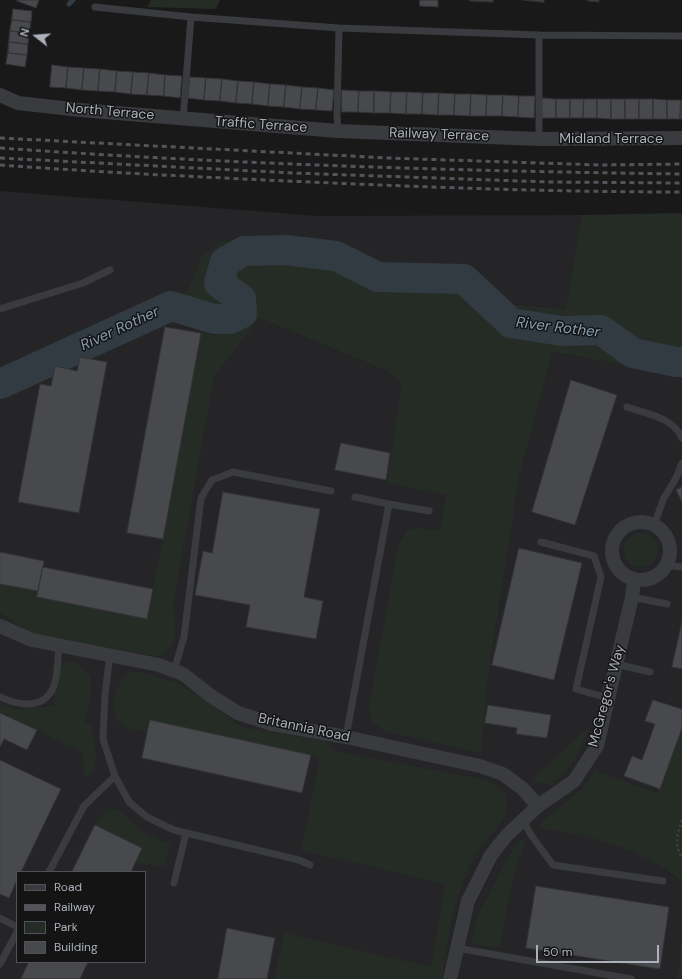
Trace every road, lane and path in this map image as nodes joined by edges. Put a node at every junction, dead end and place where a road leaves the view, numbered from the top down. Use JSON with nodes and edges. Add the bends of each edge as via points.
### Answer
{"nodes":[{"id":1,"x":95,"y":7,"type":"dead end"},
{"id":2,"x":191,"y":17,"type":"junction"},
{"id":3,"x":340,"y":28,"type":"junction"},
{"id":4,"x":538,"y":35,"type":"junction"},
{"id":5,"x":682,"y":36,"type":"edge"},
{"id":6,"x":0,"y":94,"type":"edge"},
{"id":7,"x":183,"y":119,"type":"junction"},
{"id":8,"x":338,"y":131,"type":"junction"},
{"id":9,"x":682,"y":138,"type":"edge"},
{"id":10,"x":539,"y":139,"type":"junction"},
{"id":11,"x":110,"y":270,"type":"dead end"},
{"id":12,"x":0,"y":309,"type":"edge"},
{"id":13,"x":627,"y":407,"type":"dead end"},
{"id":14,"x":682,"y":438,"type":"edge"},
{"id":15,"x":682,"y":462,"type":"edge"},
{"id":16,"x":331,"y":491,"type":"dead end"},
{"id":17,"x":355,"y":497,"type":"dead end"},
{"id":18,"x":389,"y":504,"type":"junction"},
{"id":19,"x":429,"y":511,"type":"dead end"},
{"id":20,"x":654,"y":525,"type":"junction"},
{"id":21,"x":541,"y":542,"type":"dead end"},
{"id":22,"x":666,"y":565,"type":"junction"},
{"id":23,"x":682,"y":567,"type":"edge"},
{"id":24,"x":634,"y":579,"type":"junction"},
{"id":25,"x":632,"y":597,"type":"junction"},
{"id":26,"x":667,"y":604,"type":"dead end"},
{"id":27,"x":0,"y":626,"type":"edge"},
{"id":28,"x":59,"y":645,"type":"junction"},
{"id":29,"x":110,"y":655,"type":"junction"},
{"id":30,"x":616,"y":664,"type":"junction"},
{"id":31,"x":174,"y":671,"type":"junction"},
{"id":32,"x":650,"y":672,"type":"dead end"},
{"id":33,"x":0,"y":697,"type":"edge"},
{"id":34,"x":608,"y":698,"type":"junction"},
{"id":35,"x":346,"y":737,"type":"junction"},
{"id":36,"x":115,"y":776,"type":"junction"},
{"id":37,"x":538,"y":806,"type":"junction"},
{"id":38,"x":523,"y":820,"type":"junction"},
{"id":39,"x":682,"y":820,"type":"edge"},
{"id":40,"x":186,"y":833,"type":"junction"},
{"id":41,"x":682,"y":858,"type":"edge"},
{"id":42,"x":310,"y":865,"type":"dead end"},
{"id":43,"x":50,"y":871,"type":"edge"},
{"id":44,"x":664,"y":881,"type":"dead end"},
{"id":45,"x":174,"y":883,"type":"dead end"},
{"id":46,"x":0,"y":918,"type":"edge"},
{"id":47,"x":16,"y":926,"type":"edge"},
{"id":48,"x":16,"y":934,"type":"edge"},
{"id":49,"x":457,"y":948,"type":"junction"},
{"id":50,"x":1,"y":961,"type":"edge"},
{"id":51,"x":450,"y":979,"type":"edge"},
{"id":52,"x":631,"y":979,"type":"edge"}],
"edges":[{"from":1,"to":2,"type":"lane"},
{"from":2,"to":3,"type":"lane"},
{"from":2,"to":7,"type":"lane"},
{"from":3,"to":4,"type":"lane"},
{"from":3,"to":8,"type":"lane"},
{"from":4,"to":5,"type":"lane"},
{"from":4,"to":10,"type":"lane"},
{"from":6,"to":7,"type":"street","name":"North Terrace","via":[[18,103]]},
{"from":7,"to":8,"type":"street","name":"Traffic Terrace"},
{"from":8,"to":10,"type":"street","name":"Railway Terrace"},
{"from":9,"to":10,"type":"street","name":"Midland Terrace"},
{"from":11,"to":12,"type":"lane","via":[[83,283]]},
{"from":13,"to":14,"type":"lane","via":[[665,420]]},
{"from":15,"to":20,"type":"lane"},
{"from":16,"to":31,"type":"lane","via":[[233,472],[212,480],[201,498],[184,637]]},
{"from":17,"to":18,"type":"lane"},
{"from":18,"to":19,"type":"lane"},
{"from":18,"to":35,"type":"lane"},
{"from":20,"to":22,"type":"street","via":[[667,538],[670,547]]},
{"from":20,"to":24,"type":"street","via":[[635,523],[619,533],[614,541],[612,551],[618,569]]},
{"from":21,"to":34,"type":"lane","via":[[594,556],[601,577],[576,689]]},
{"from":22,"to":23,"type":"lane"},
{"from":22,"to":24,"type":"street","via":[[661,573],[652,578]]},
{"from":24,"to":25,"type":"street","name":"McGregor's Way"},
{"from":25,"to":26,"type":"lane"},
{"from":25,"to":30,"type":"street","name":"McGregor's Way"},
{"from":27,"to":28,"type":"street","name":"Britannia Road","via":[[32,640]]},
{"from":28,"to":29,"type":"street","name":"Britannia Road"},
{"from":28,"to":33,"type":"lane","via":[[56,678],[42,701],[19,704]]},
{"from":29,"to":31,"type":"street","name":"Britannia Road","via":[[159,665]]},
{"from":29,"to":36,"type":"lane","via":[[103,739]]},
{"from":30,"to":32,"type":"lane"},
{"from":30,"to":34,"type":"street","name":"McGregor's Way"},
{"from":31,"to":35,"type":"street","name":"Britannia Road","via":[[183,674],[238,713],[272,724]]},
{"from":34,"to":37,"type":"street","name":"McGregor's Way","via":[[597,746],[574,781]]},
{"from":35,"to":37,"type":"street","name":"Britannia Road","via":[[480,766],[503,774],[522,788]]},
{"from":36,"to":40,"type":"lane","via":[[128,802],[147,817]]},
{"from":36,"to":43,"type":"lane","via":[[84,806]]},
{"from":37,"to":38,"type":"street","name":"McGregor's Way"},
{"from":38,"to":44,"type":"lane","via":[[554,865]]},
{"from":38,"to":49,"type":"street","name":"McGregor's Way","via":[[491,854],[468,901]]},
{"from":39,"to":41,"type":"path","via":[[676,839]]},
{"from":40,"to":42,"type":"lane","via":[[299,860]]},
{"from":40,"to":45,"type":"lane"},
{"from":46,"to":47,"type":"lane"},
{"from":48,"to":50,"type":"lane"},
{"from":49,"to":51,"type":"street","name":"McGregor's Way"},
{"from":49,"to":52,"type":"lane"}]}
